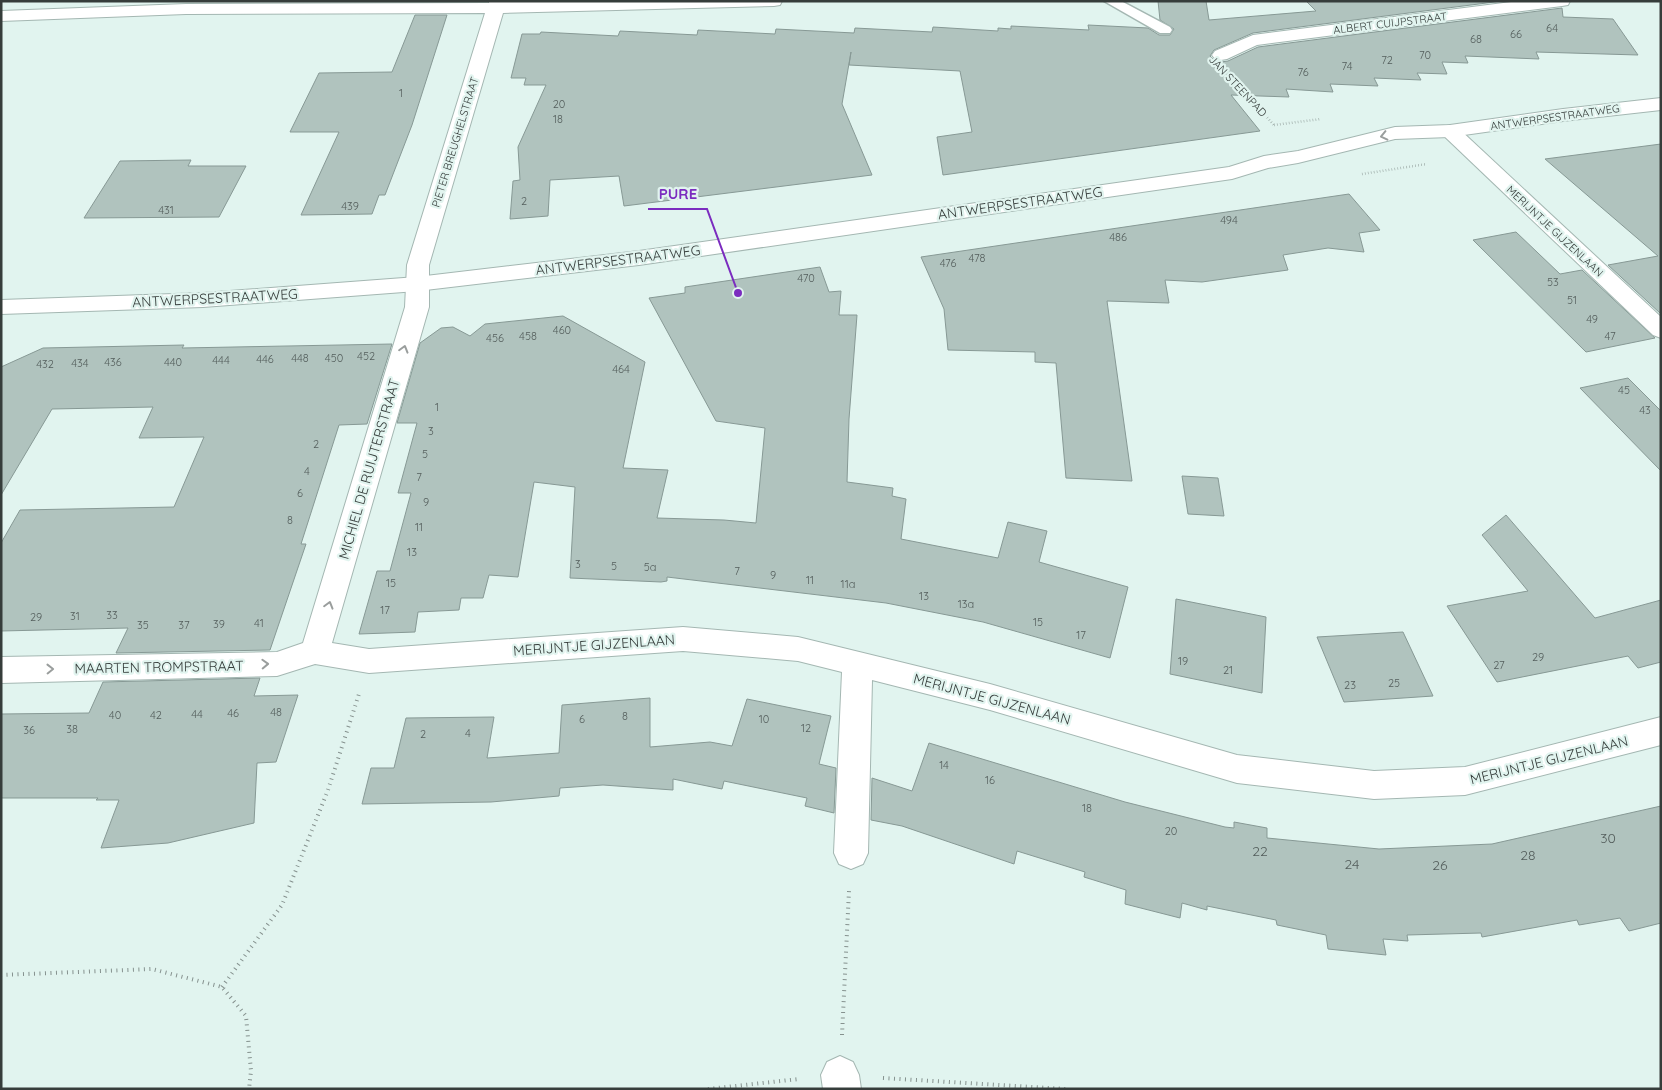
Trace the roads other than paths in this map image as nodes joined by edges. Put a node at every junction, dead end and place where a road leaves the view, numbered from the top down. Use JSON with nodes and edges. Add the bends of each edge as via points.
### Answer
{"nodes":[{"id":1,"x":774,"y":1,"type":"edge"},
{"id":2,"x":1111,"y":1,"type":"edge"},
{"id":3,"x":1562,"y":1,"type":"edge"},
{"id":4,"x":213,"y":4,"type":"edge"},
{"id":5,"x":497,"y":4,"type":"edge"},
{"id":6,"x":1,"y":16,"type":"edge"},
{"id":7,"x":1164,"y":30,"type":"dead end"},
{"id":8,"x":1221,"y":55,"type":"dead end"},
{"id":9,"x":1661,"y":104,"type":"edge"},
{"id":10,"x":1450,"y":131,"type":"junction"},
{"id":11,"x":1232,"y":173,"type":"junction"},
{"id":12,"x":417,"y":284,"type":"junction"},
{"id":13,"x":1,"y":307,"type":"edge"},
{"id":14,"x":1661,"y":330,"type":"edge"},
{"id":15,"x":315,"y":652,"type":"junction"},
{"id":16,"x":857,"y":664,"type":"junction"},
{"id":17,"x":1,"y":670,"type":"edge"},
{"id":18,"x":1661,"y":731,"type":"edge"},
{"id":19,"x":851,"y":853,"type":"road end"}],
"edges":[{"from":1,"to":5,"type":"street"},
{"from":2,"to":7,"type":"lane"},
{"from":3,"to":8,"type":"street","name":"ALBERT CUIJPSTRAAT","via":[[1253,40]]},
{"from":4,"to":5,"type":"street"},
{"from":4,"to":6,"type":"street"},
{"from":5,"to":12,"type":"street","name":"PIETER BREUGHELSTRAAT","via":[[418,265]]},
{"from":9,"to":10,"type":"street","name":"ANTWERPSESTRAATWEG"},
{"from":10,"to":11,"type":"street","name":"ANTWERPSESTRAATWEG","one_way":true,"via":[[1395,133],[1264,162]]},
{"from":10,"to":11,"type":"street","name":"ANTWERPSESTRAATWEG","via":[[1307,170],[1271,174]]},
{"from":10,"to":14,"type":"street","name":"MERIJNTJE GIJZENLAAN"},
{"from":11,"to":12,"type":"street","name":"ANTWERPSESTRAATWEG","via":[[638,258]]},
{"from":12,"to":13,"type":"street","name":"ANTWERPSESTRAATWEG","via":[[203,300]]},
{"from":15,"to":12,"type":"street","name":"MICHIEL DE RUIJTERSTRAAT","one_way":true,"via":[[416,307]]},
{"from":15,"to":16,"type":"street","name":"MERIJNTJE GIJZENLAAN","via":[[369,661],[683,639],[798,649]]},
{"from":17,"to":15,"type":"street","name":"MAARTEN TROMPSTRAAT","one_way":true,"via":[[277,664]]},
{"from":16,"to":18,"type":"street","name":"MERIJNTJE GIJZENLAAN","via":[[990,697],[1237,769],[1374,785],[1465,781]]},
{"from":16,"to":19,"type":"street"}]}
